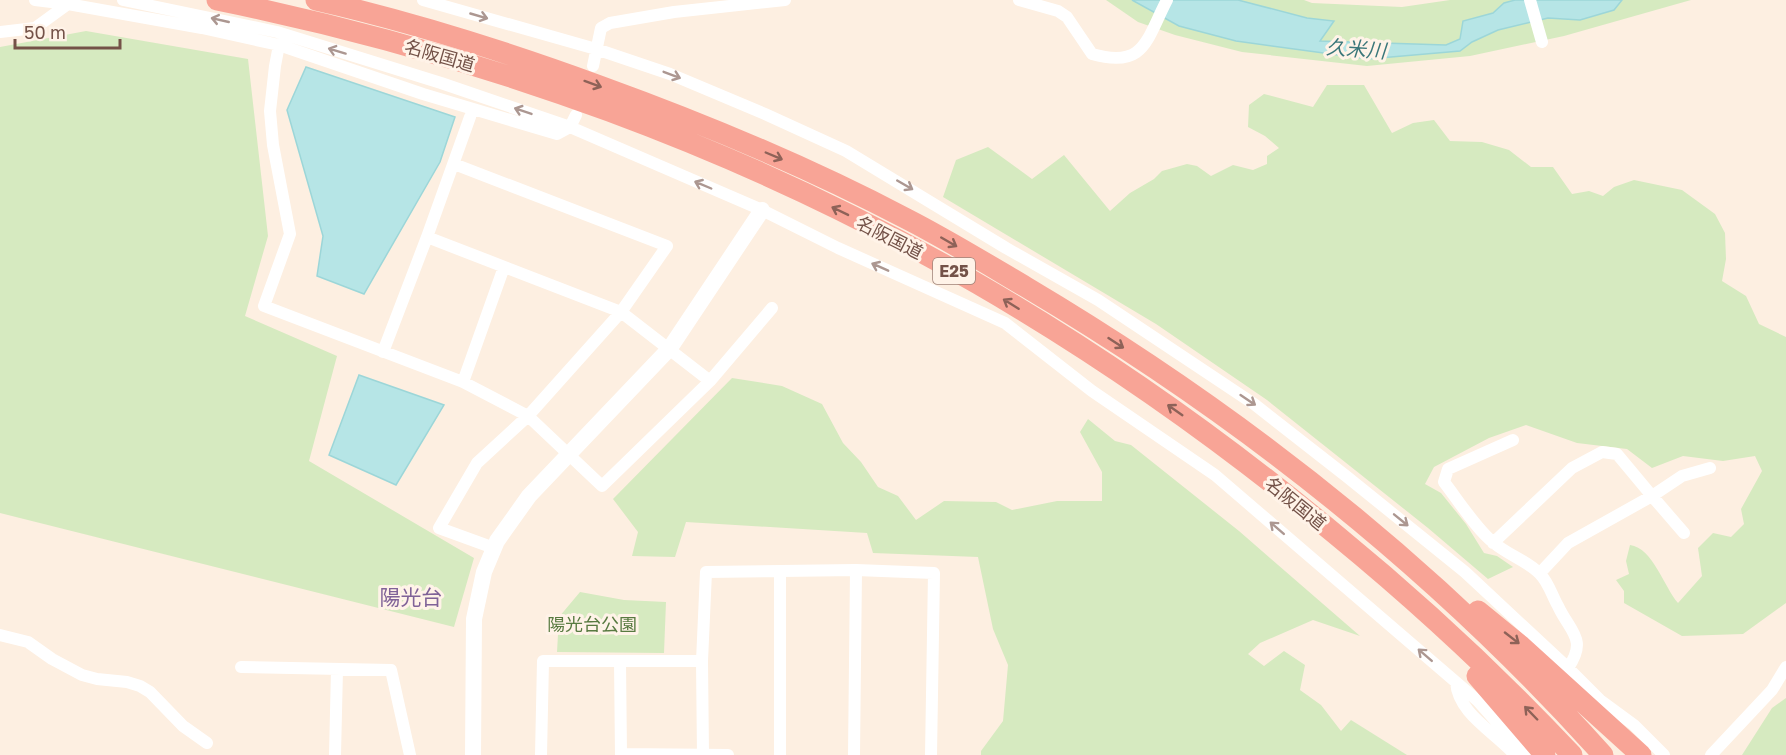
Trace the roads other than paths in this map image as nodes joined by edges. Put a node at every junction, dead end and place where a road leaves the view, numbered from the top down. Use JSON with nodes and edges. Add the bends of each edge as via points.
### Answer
{"nodes":[{"id":1,"x":35,"y":0,"type":"edge"},
{"id":2,"x":123,"y":0,"type":"edge"},
{"id":3,"x":217,"y":0,"type":"edge"},
{"id":4,"x":316,"y":0,"type":"edge"},
{"id":5,"x":348,"y":0,"type":"edge"},
{"id":6,"x":423,"y":0,"type":"edge"},
{"id":7,"x":784,"y":0,"type":"edge"},
{"id":8,"x":1019,"y":0,"type":"edge"},
{"id":9,"x":1167,"y":0,"type":"edge"},
{"id":10,"x":1530,"y":0,"type":"edge"},
{"id":11,"x":68,"y":4,"type":"junction"},
{"id":12,"x":0,"y":32,"type":"edge"},
{"id":13,"x":1542,"y":42,"type":"dead end"},
{"id":14,"x":279,"y":45,"type":"junction"},
{"id":15,"x":596,"y":49,"type":"junction"},
{"id":16,"x":593,"y":66,"type":"dead end"},
{"id":17,"x":562,"y":72,"type":"junction"},
{"id":18,"x":576,"y":116,"type":"dead end"},
{"id":19,"x":470,"y":117,"type":"dead end"},
{"id":20,"x":570,"y":127,"type":"junction"},
{"id":21,"x":454,"y":164,"type":"junction"},
{"id":22,"x":762,"y":210,"type":"junction"},
{"id":23,"x":427,"y":237,"type":"junction"},
{"id":24,"x":504,"y":267,"type":"junction"},
{"id":25,"x":772,"y":308,"type":"dead end"},
{"id":26,"x":621,"y":312,"type":"junction"},
{"id":27,"x":670,"y":348,"type":"junction"},
{"id":28,"x":383,"y":352,"type":"junction"},
{"id":29,"x":710,"y":381,"type":"junction"},
{"id":30,"x":463,"y":382,"type":"junction"},
{"id":31,"x":528,"y":416,"type":"junction"},
{"id":32,"x":1213,"y":437,"type":"junction"},
{"id":33,"x":1513,"y":440,"type":"dead end"},
{"id":34,"x":569,"y":453,"type":"junction"},
{"id":35,"x":1710,"y":468,"type":"dead end"},
{"id":36,"x":1652,"y":496,"type":"junction"},
{"id":37,"x":1684,"y":533,"type":"dead end"},
{"id":38,"x":1382,"y":539,"type":"junction"},
{"id":39,"x":1493,"y":543,"type":"junction"},
{"id":40,"x":494,"y":548,"type":"junction"},
{"id":41,"x":856,"y":570,"type":"junction"},
{"id":42,"x":780,"y":571,"type":"junction"},
{"id":43,"x":1540,"y":573,"type":"junction"},
{"id":44,"x":0,"y":635,"type":"edge"},
{"id":45,"x":621,"y":662,"type":"junction"},
{"id":46,"x":702,"y":662,"type":"junction"},
{"id":47,"x":241,"y":667,"type":"dead end"},
{"id":48,"x":1786,"y":667,"type":"edge"},
{"id":49,"x":1568,"y":668,"type":"junction"},
{"id":50,"x":338,"y":669,"type":"junction"},
{"id":51,"x":1456,"y":682,"type":"junction"},
{"id":52,"x":207,"y":743,"type":"dead end"},
{"id":53,"x":621,"y":754,"type":"edge"},
{"id":54,"x":335,"y":755,"type":"edge"},
{"id":55,"x":410,"y":755,"type":"edge"},
{"id":56,"x":473,"y":755,"type":"edge"},
{"id":57,"x":541,"y":755,"type":"edge"},
{"id":58,"x":703,"y":755,"type":"edge"},
{"id":59,"x":728,"y":755,"type":"edge"},
{"id":60,"x":780,"y":755,"type":"edge"},
{"id":61,"x":854,"y":755,"type":"edge"},
{"id":62,"x":931,"y":755,"type":"edge"},
{"id":63,"x":1515,"y":755,"type":"edge"},
{"id":64,"x":1526,"y":755,"type":"edge"},
{"id":65,"x":1545,"y":755,"type":"edge"},
{"id":66,"x":1572,"y":755,"type":"edge"},
{"id":67,"x":1603,"y":755,"type":"edge"},
{"id":68,"x":1641,"y":755,"type":"edge"},
{"id":69,"x":1664,"y":755,"type":"edge"},
{"id":70,"x":1711,"y":755,"type":"edge"}],
"edges":[{"from":1,"to":11,"type":"street"},
{"from":20,"to":2,"type":"street","one_way":true,"via":[[277,33]]},
{"from":32,"to":3,"type":"highway","name":"名阪国道","number":"E25","one_way":true,"via":[[1138,384],[979,284],[900,241],[721,156],[471,63],[297,16]]},
{"from":4,"to":17,"type":"highway","name":"名阪国道","number":"E25","via":[[388,16]]},
{"from":5,"to":17,"type":"highway","via":[[494,43]]},
{"from":6,"to":15,"type":"street","one_way":true},
{"from":7,"to":15,"type":"street","via":[[610,23],[601,28]]},
{"from":8,"to":9,"type":"street","via":[[1058,11],[1067,17],[1092,54],[1112,60],[1128,58],[1142,48]]},
{"from":10,"to":13,"type":"street"},
{"from":11,"to":12,"type":"street","via":[[35,27]]},
{"from":11,"to":14,"type":"street"},
{"from":14,"to":20,"type":"street","via":[[557,134]]},
{"from":14,"to":28,"type":"street","via":[[270,111],[290,234],[264,306]]},
{"from":15,"to":16,"type":"street"},
{"from":15,"to":49,"type":"street","one_way":true,"via":[[670,74],[846,151],[1098,300],[1254,404],[1337,468],[1465,572]]},
{"from":17,"to":38,"type":"highway","name":"名阪国道","number":"E25","one_way":true,"via":[[726,135],[910,220],[1076,316],[1156,369],[1228,419]]},
{"from":18,"to":20,"type":"street"},
{"from":19,"to":21,"type":"street"},
{"from":22,"to":20,"type":"street","one_way":true},
{"from":21,"to":23,"type":"street"},
{"from":21,"to":26,"type":"street","via":[[667,246]]},
{"from":22,"to":27,"type":"street"},
{"from":51,"to":22,"type":"street","one_way":true,"via":[[1215,475],[1092,391],[1005,323]]},
{"from":23,"to":24,"type":"street"},
{"from":23,"to":28,"type":"street"},
{"from":24,"to":26,"type":"street"},
{"from":24,"to":30,"type":"street"},
{"from":25,"to":29,"type":"street"},
{"from":26,"to":27,"type":"street"},
{"from":26,"to":31,"type":"street"},
{"from":27,"to":29,"type":"street"},
{"from":27,"to":34,"type":"street"},
{"from":28,"to":30,"type":"street"},
{"from":29,"to":34,"type":"street","via":[[602,486]]},
{"from":30,"to":31,"type":"street"},
{"from":31,"to":34,"type":"street"},
{"from":31,"to":40,"type":"street","via":[[477,463],[439,528]]},
{"from":32,"to":65,"type":"highway","via":[[1420,619]]},
{"from":66,"to":32,"type":"highway","name":"名阪国道","number":"E25","one_way":true,"via":[[1436,621],[1302,506]]},
{"from":33,"to":39,"type":"street","via":[[1448,469],[1444,482]]},
{"from":34,"to":40,"type":"street","via":[[529,496]]},
{"from":35,"to":36,"type":"street","via":[[1682,476]]},
{"from":36,"to":37,"type":"street"},
{"from":36,"to":39,"type":"street","via":[[1617,454],[1602,452],[1572,468]]},
{"from":36,"to":43,"type":"street","via":[[1568,543]]},
{"from":38,"to":67,"type":"highway","name":"名阪国道","number":"E25","via":[[1524,672]]},
{"from":38,"to":68,"type":"highway","one_way":true,"via":[[1521,646]]},
{"from":39,"to":43,"type":"street"},
{"from":40,"to":56,"type":"street","via":[[484,572],[474,619]]},
{"from":41,"to":42,"type":"street"},
{"from":41,"to":61,"type":"street"},
{"from":41,"to":62,"type":"street","via":[[934,573]]},
{"from":42,"to":46,"type":"street","via":[[706,572]]},
{"from":42,"to":60,"type":"street"},
{"from":43,"to":49,"type":"street","via":[[1576,634],[1576,657]]},
{"from":44,"to":52,"type":"street","via":[[28,642],[82,675],[140,686]]},
{"from":45,"to":46,"type":"street"},
{"from":45,"to":53,"type":"street"},
{"from":45,"to":57,"type":"street","via":[[543,661]]},
{"from":46,"to":58,"type":"street"},
{"from":47,"to":50,"type":"street"},
{"from":48,"to":70,"type":"street","via":[[1772,690]]},
{"from":49,"to":69,"type":"street"},
{"from":50,"to":54,"type":"street"},
{"from":50,"to":55,"type":"street","via":[[391,670]]},
{"from":51,"to":63,"type":"street","via":[[1457,694],[1467,711]]},
{"from":51,"to":64,"type":"street"},
{"from":53,"to":58,"type":"street"},
{"from":58,"to":59,"type":"street"}]}
